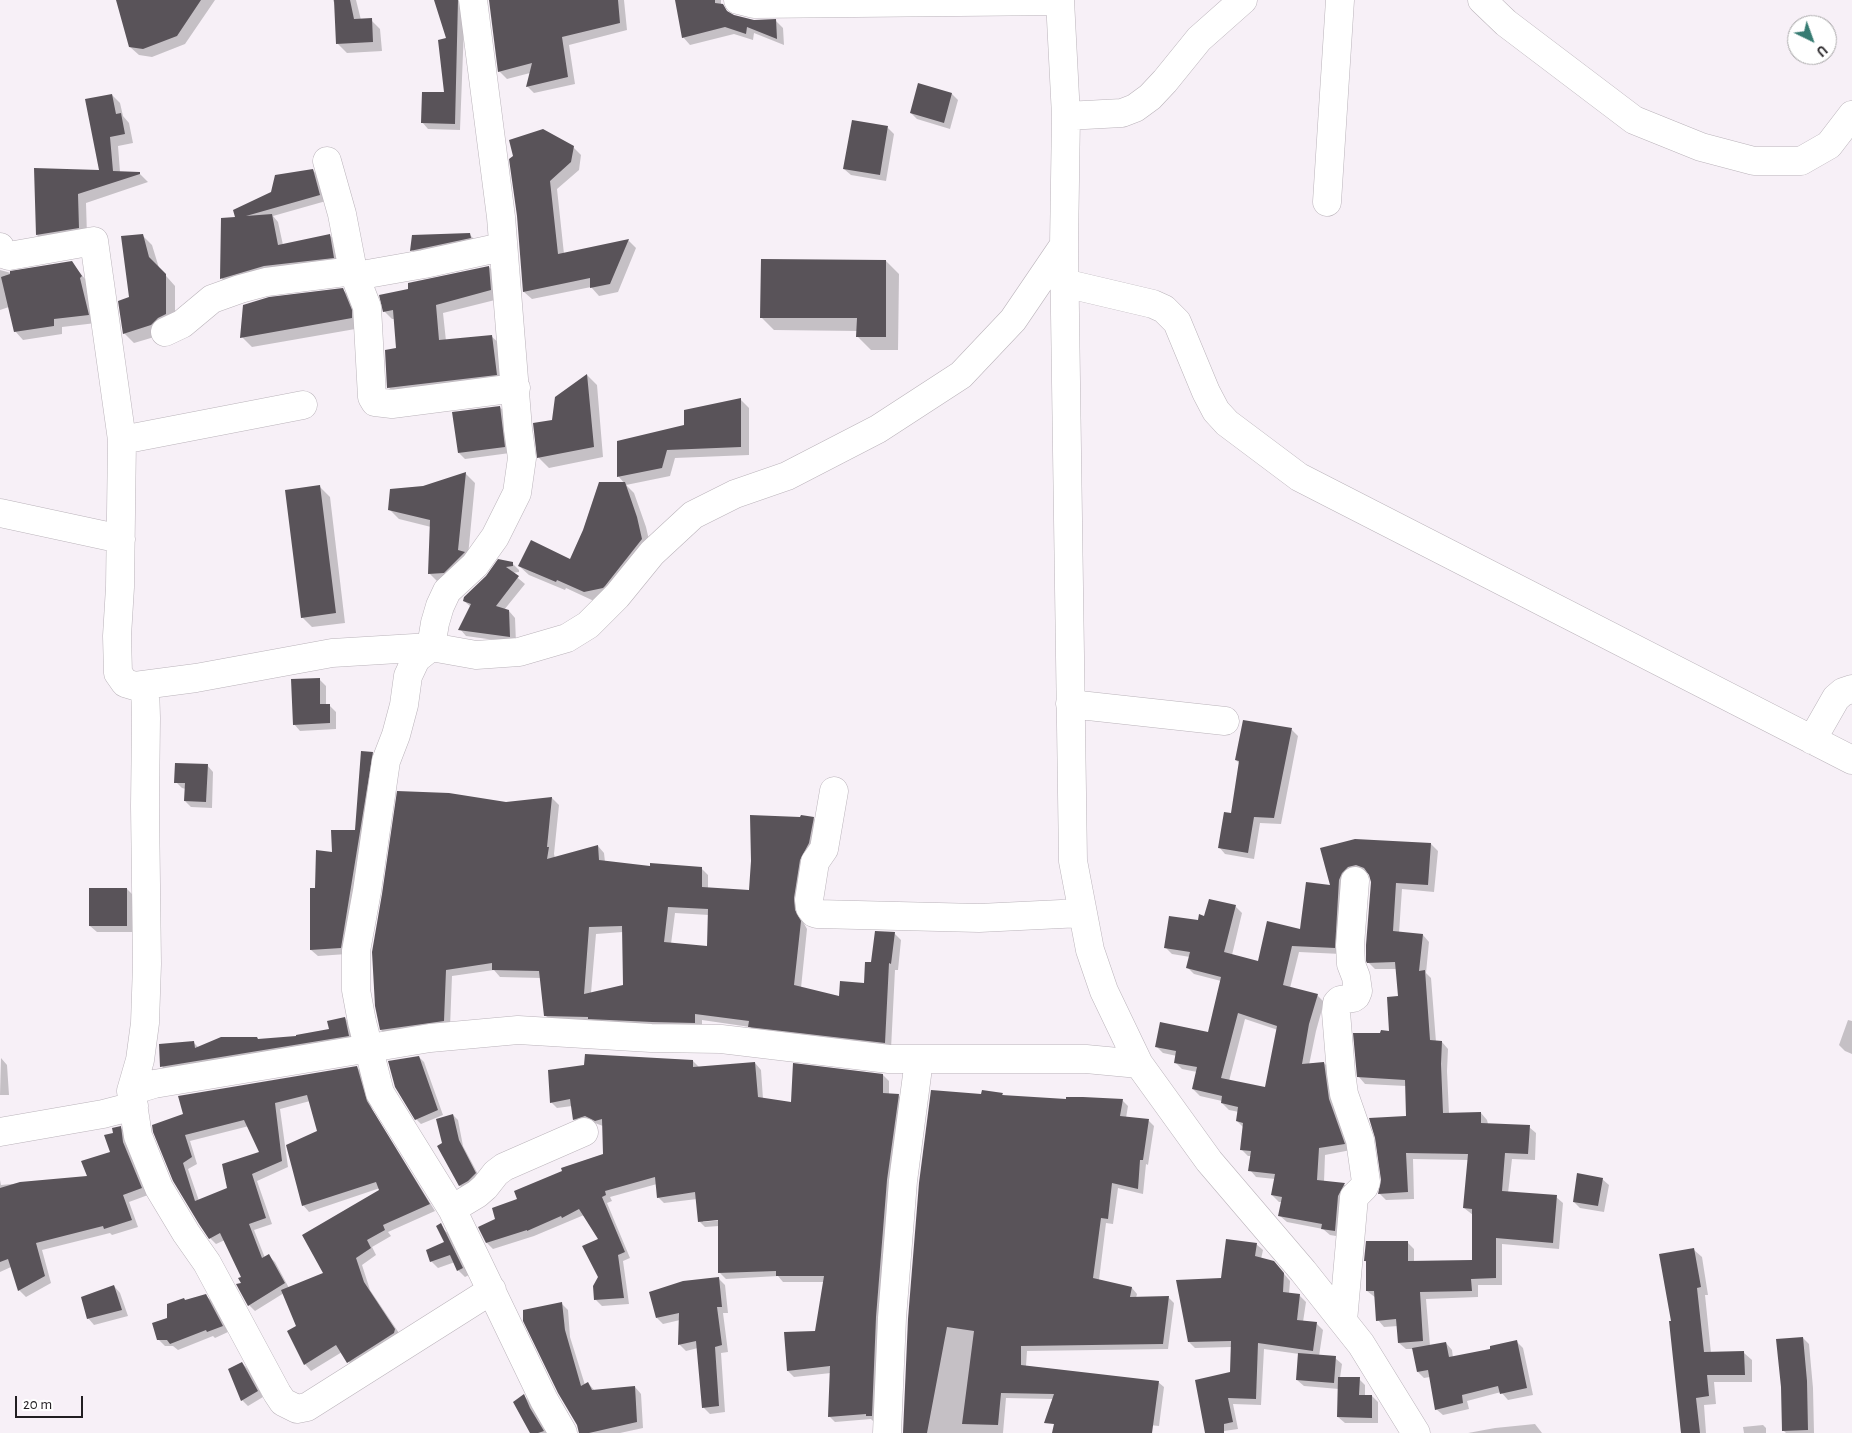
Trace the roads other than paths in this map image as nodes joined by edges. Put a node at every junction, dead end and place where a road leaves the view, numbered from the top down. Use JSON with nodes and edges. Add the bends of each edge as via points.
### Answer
{"nodes":[{"id":1,"x":473,"y":0,"type":"edge"},
{"id":2,"x":738,"y":0,"type":"edge"},
{"id":3,"x":1060,"y":0,"type":"edge"},
{"id":4,"x":1243,"y":0,"type":"edge"},
{"id":5,"x":1340,"y":0,"type":"edge"},
{"id":6,"x":1482,"y":0,"type":"edge"},
{"id":7,"x":1852,"y":115,"type":"edge"},
{"id":8,"x":1066,"y":116,"type":"junction"},
{"id":9,"x":327,"y":161,"type":"dead end"},
{"id":10,"x":1327,"y":202,"type":"dead end"},
{"id":11,"x":1064,"y":245,"type":"junction"},
{"id":12,"x":0,"y":247,"type":"edge"},
{"id":13,"x":502,"y":247,"type":"junction"},
{"id":14,"x":355,"y":274,"type":"junction"},
{"id":15,"x":1064,"y":283,"type":"junction"},
{"id":16,"x":165,"y":332,"type":"dead end"},
{"id":17,"x":516,"y":388,"type":"junction"},
{"id":18,"x":304,"y":405,"type":"dead end"},
{"id":19,"x":122,"y":440,"type":"junction"},
{"id":20,"x":0,"y":513,"type":"edge"},
{"id":21,"x":121,"y":539,"type":"junction"},
{"id":22,"x":431,"y":647,"type":"junction"},
{"id":23,"x":145,"y":685,"type":"junction"},
{"id":24,"x":1852,"y":689,"type":"edge"},
{"id":25,"x":1070,"y":704,"type":"junction"},
{"id":26,"x":1224,"y":721,"type":"dead end"},
{"id":27,"x":1812,"y":740,"type":"junction"},
{"id":28,"x":1852,"y":760,"type":"edge"},
{"id":29,"x":834,"y":791,"type":"dead end"},
{"id":30,"x":1355,"y":881,"type":"dead end"},
{"id":31,"x":1082,"y":913,"type":"junction"},
{"id":32,"x":370,"y":1049,"type":"junction"},
{"id":33,"x":920,"y":1060,"type":"junction"},
{"id":34,"x":1139,"y":1064,"type":"junction"},
{"id":35,"x":133,"y":1098,"type":"junction"},
{"id":36,"x":0,"y":1132,"type":"edge"},
{"id":37,"x":584,"y":1132,"type":"dead end"},
{"id":38,"x":452,"y":1209,"type":"junction"},
{"id":39,"x":492,"y":1290,"type":"junction"},
{"id":40,"x":1342,"y":1322,"type":"junction"},
{"id":41,"x":563,"y":1433,"type":"edge"},
{"id":42,"x":887,"y":1433,"type":"edge"},
{"id":43,"x":1416,"y":1433,"type":"edge"}],
"edges":[{"from":1,"to":13,"type":"street","via":[[501,217]]},
{"from":2,"to":3,"type":"street","via":[[754,4]]},
{"from":3,"to":8,"type":"street"},
{"from":4,"to":8,"type":"street","via":[[1199,39],[1165,81],[1135,108],[1122,113]]},
{"from":5,"to":10,"type":"street"},
{"from":6,"to":7,"type":"street","via":[[1506,23],[1634,120],[1701,146],[1754,161],[1801,161],[1829,145]]},
{"from":8,"to":11,"type":"street"},
{"from":9,"to":14,"type":"street"},
{"from":11,"to":15,"type":"street"},
{"from":11,"to":22,"type":"street","via":[[1013,320],[961,374],[870,434],[787,476],[735,494],[693,515],[652,553],[588,625],[567,638],[519,652],[476,655]]},
{"from":12,"to":19,"type":"street","via":[[9,256],[94,241]]},
{"from":13,"to":14,"type":"street","via":[[424,264]]},
{"from":13,"to":17,"type":"street"},
{"from":14,"to":16,"type":"street","via":[[266,282],[240,289],[212,299],[182,324]]},
{"from":14,"to":17,"type":"street","via":[[367,307],[372,397],[375,402],[392,404]]},
{"from":15,"to":25,"type":"street"},
{"from":15,"to":27,"type":"street","via":[[1164,309],[1177,322],[1216,411],[1227,423],[1299,477]]},
{"from":17,"to":22,"type":"street","via":[[522,458],[517,493],[495,537],[474,565],[448,591],[440,606]]},
{"from":18,"to":19,"type":"street"},
{"from":19,"to":21,"type":"street"},
{"from":20,"to":21,"type":"street"},
{"from":21,"to":23,"type":"street","via":[[118,673],[125,683]]},
{"from":22,"to":23,"type":"street","via":[[332,653]]},
{"from":22,"to":32,"type":"street","via":[[416,659],[408,676],[404,705],[386,761],[356,951],[356,990]]},
{"from":23,"to":35,"type":"street","via":[[148,964],[145,1023]]},
{"from":24,"to":27,"type":"street","via":[[1836,698]]},
{"from":25,"to":26,"type":"street"},
{"from":25,"to":31,"type":"street","via":[[1073,861]]},
{"from":27,"to":28,"type":"street"},
{"from":29,"to":31,"type":"street","via":[[824,849],[814,862],[809,900],[814,913],[980,918]]},
{"from":30,"to":40,"type":"street","via":[[1350,945],[1358,991],[1352,998],[1340,1000],[1336,1012],[1340,1073],[1360,1140],[1366,1182],[1354,1197]]},
{"from":31,"to":34,"type":"street","via":[[1104,990]]},
{"from":32,"to":33,"type":"street","via":[[430,1038],[518,1030],[720,1039],[836,1054]]},
{"from":32,"to":35,"type":"street","via":[[154,1084]]},
{"from":32,"to":38,"type":"street","via":[[380,1093]]},
{"from":33,"to":34,"type":"street","via":[[1086,1060]]},
{"from":33,"to":42,"type":"street","via":[[903,1191],[892,1318]]},
{"from":34,"to":40,"type":"street","via":[[1209,1161]]},
{"from":35,"to":36,"type":"street","via":[[103,1114]]},
{"from":35,"to":39,"type":"street","via":[[138,1136],[159,1188],[207,1263],[283,1402],[296,1409],[307,1407]]},
{"from":37,"to":38,"type":"street","via":[[504,1167],[485,1188]]},
{"from":38,"to":39,"type":"street"},
{"from":39,"to":41,"type":"street"},
{"from":40,"to":43,"type":"street","via":[[1360,1344]]}]}
